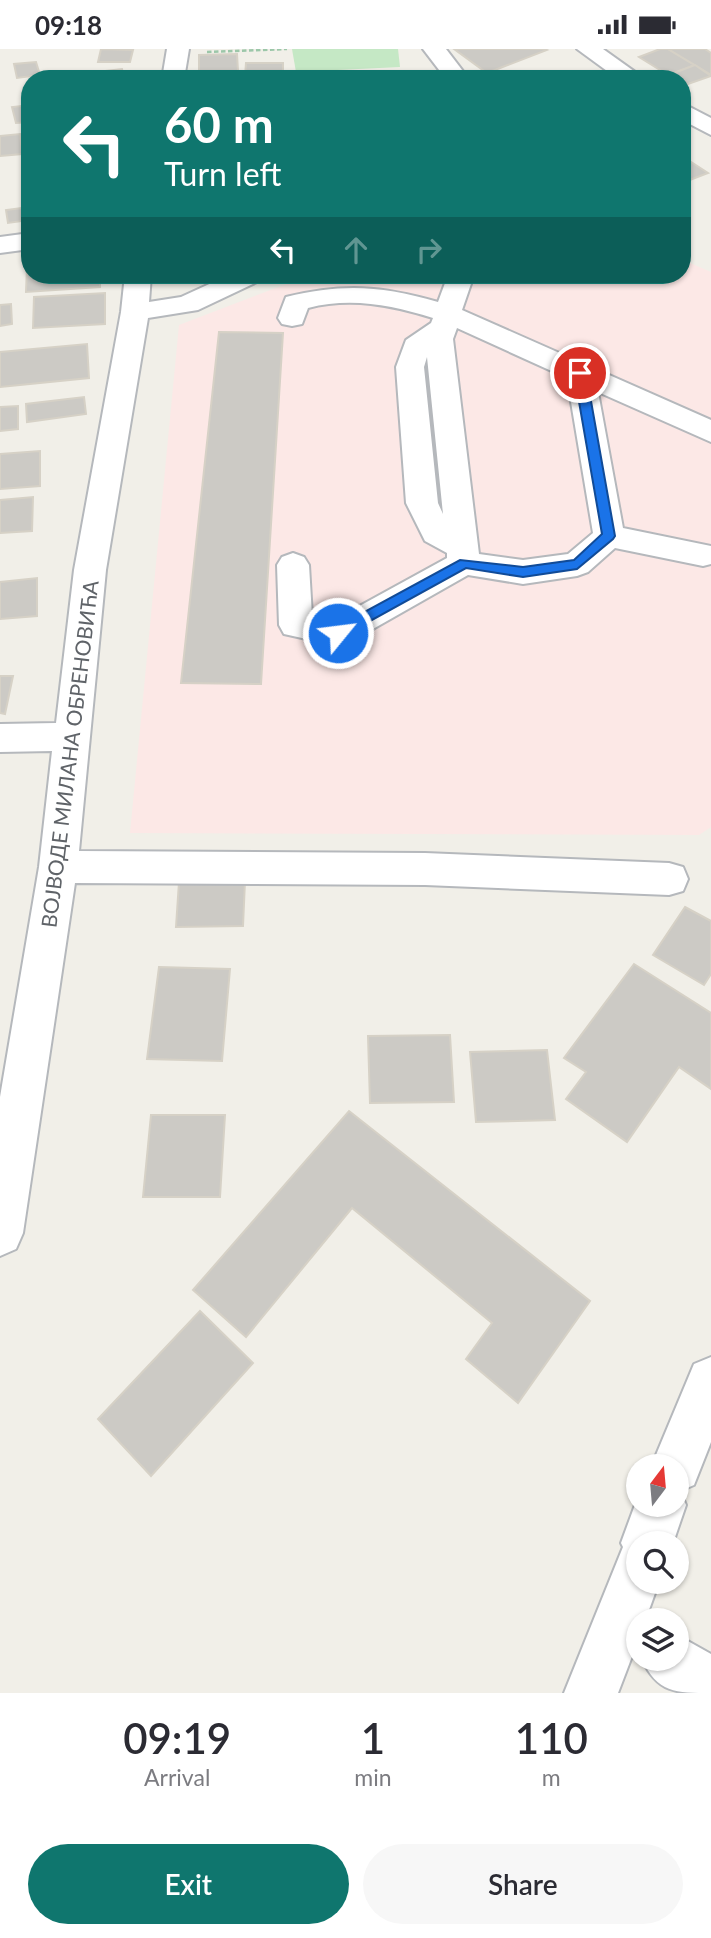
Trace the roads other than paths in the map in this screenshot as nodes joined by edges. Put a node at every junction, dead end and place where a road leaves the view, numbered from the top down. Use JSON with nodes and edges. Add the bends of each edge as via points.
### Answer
{"nodes":[{"id":1,"x":435,"y":49,"type":"edge"},
{"id":2,"x":588,"y":49,"type":"edge"},
{"id":3,"x":178,"y":51,"type":"edge"},
{"id":4,"x":175,"y":70,"type":"edge"},
{"id":5,"x":451,"y":70,"type":"edge"},
{"id":6,"x":620,"y":70,"type":"edge"},
{"id":7,"x":692,"y":107,"type":"edge"},
{"id":8,"x":711,"y":128,"type":"edge"},
{"id":9,"x":21,"y":242,"type":"edge"},
{"id":10,"x":0,"y":245,"type":"edge"},
{"id":11,"x":175,"y":284,"type":"edge"},
{"id":12,"x":231,"y":284,"type":"edge"},
{"id":13,"x":458,"y":284,"type":"edge"},
{"id":14,"x":137,"y":291,"type":"edge"},
{"id":15,"x":292,"y":318,"type":"dead end"},
{"id":16,"x":445,"y":321,"type":"junction"},
{"id":17,"x":580,"y":373,"type":"junction"},
{"id":18,"x":625,"y":394,"type":"junction"},
{"id":19,"x":711,"y":402,"type":"edge"},
{"id":20,"x":711,"y":432,"type":"edge"},
{"id":21,"x":609,"y":536,"type":"junction"},
{"id":22,"x":463,"y":555,"type":"junction"},
{"id":23,"x":703,"y":555,"type":"dead end"},
{"id":24,"x":293,"y":565,"type":"dead end"},
{"id":25,"x":72,"y":737,"type":"junction"},
{"id":26,"x":0,"y":738,"type":"edge"},
{"id":27,"x":58,"y":867,"type":"junction"},
{"id":28,"x":669,"y":879,"type":"dead end"},
{"id":29,"x":0,"y":1233,"type":"edge"},
{"id":30,"x":711,"y":1381,"type":"edge"},
{"id":31,"x":681,"y":1454,"type":"edge"},
{"id":32,"x":626,"y":1637,"type":"edge"},
{"id":33,"x":688,"y":1671,"type":"edge"},
{"id":34,"x":711,"y":1685,"type":"edge"},
{"id":35,"x":591,"y":1693,"type":"edge"}],
"edges":[{"from":1,"to":5,"type":"street"},
{"from":2,"to":6,"type":"street"},
{"from":3,"to":4,"type":"street"},
{"from":7,"to":8,"type":"street"},
{"from":9,"to":10,"type":"street"},
{"from":11,"to":14,"type":"street"},
{"from":12,"to":14,"type":"street","via":[[188,305]]},
{"from":13,"to":16,"type":"street"},
{"from":14,"to":25,"type":"street","name":"ВОЈВОДЕ МИЛАНА ОБРЕНОВИЋА","via":[[90,571]]},
{"from":15,"to":16,"type":"street","via":[[296,303],[352,292],[405,300]]},
{"from":16,"to":17,"type":"street"},
{"from":16,"to":22,"type":"street","via":[[439,339]]},
{"from":17,"to":18,"type":"street"},
{"from":17,"to":21,"type":"street"},
{"from":18,"to":19,"type":"street"},
{"from":18,"to":20,"type":"street"},
{"from":21,"to":22,"type":"street","via":[[577,564],[523,572]]},
{"from":21,"to":23,"type":"street"},
{"from":22,"to":24,"type":"street","via":[[338,633],[296,625]]},
{"from":25,"to":26,"type":"street"},
{"from":25,"to":27,"type":"street","name":"ВОЈВОДЕ МИЛАНА ОБРЕНОВИЋА"},
{"from":27,"to":28,"type":"street","via":[[425,869]]},
{"from":27,"to":29,"type":"street","name":"ВОЈВОДЕ МИЛАНА ОБРЕНОВИЋА"},
{"from":30,"to":31,"type":"street"},
{"from":32,"to":35,"type":"street"},
{"from":33,"to":34,"type":"street"}]}
